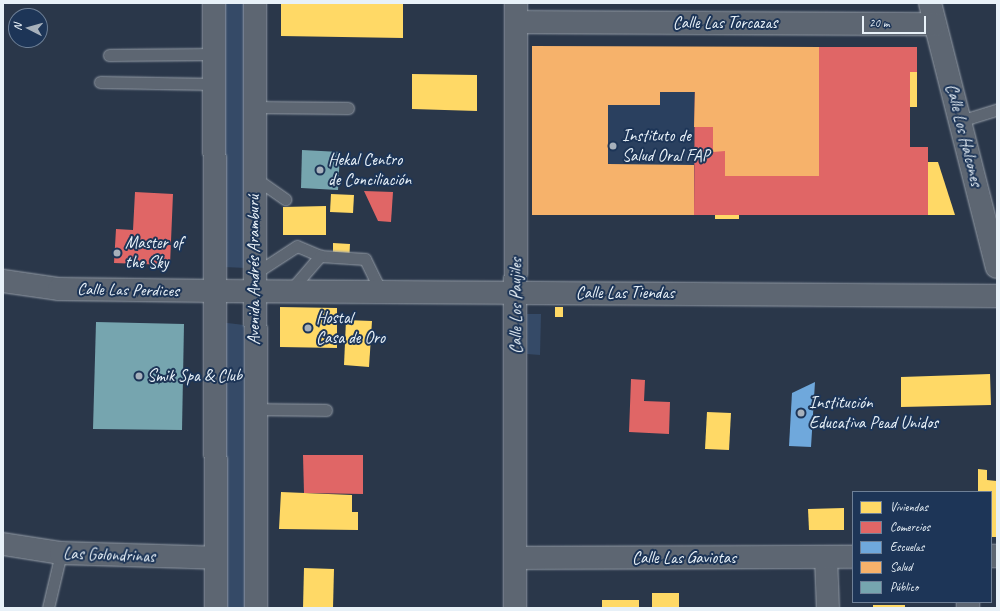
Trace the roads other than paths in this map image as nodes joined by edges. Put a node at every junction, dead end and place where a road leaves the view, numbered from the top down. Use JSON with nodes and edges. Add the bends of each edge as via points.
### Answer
{"nodes":[{"id":1,"x":214,"y":3,"type":"edge"},
{"id":2,"x":255,"y":3,"type":"edge"},
{"id":3,"x":516,"y":12,"type":"edge"},
{"id":4,"x":933,"y":13,"type":"edge"},
{"id":5,"x":214,"y":54,"type":"junction"},
{"id":6,"x":109,"y":55,"type":"dead end"},
{"id":7,"x":100,"y":82,"type":"dead end"},
{"id":8,"x":214,"y":84,"type":"junction"},
{"id":9,"x":254,"y":107,"type":"junction"},
{"id":10,"x":348,"y":108,"type":"dead end"},
{"id":11,"x":997,"y":110,"type":"edge"},
{"id":12,"x":960,"y":121,"type":"junction"},
{"id":13,"x":254,"y":178,"type":"junction"},
{"id":14,"x":285,"y":199,"type":"dead end"},
{"id":15,"x":320,"y":256,"type":"junction"},
{"id":16,"x":997,"y":267,"type":"edge"},
{"id":17,"x":3,"y":281,"type":"edge"},
{"id":18,"x":253,"y":283,"type":"junction"},
{"id":19,"x":215,"y":292,"type":"junction"},
{"id":20,"x":289,"y":292,"type":"junction"},
{"id":21,"x":381,"y":292,"type":"junction"},
{"id":22,"x":516,"y":293,"type":"junction"},
{"id":23,"x":997,"y":296,"type":"edge"},
{"id":24,"x":254,"y":409,"type":"junction"},
{"id":25,"x":326,"y":410,"type":"dead end"},
{"id":26,"x":3,"y":544,"type":"edge"},
{"id":27,"x":61,"y":554,"type":"junction"},
{"id":28,"x":826,"y":557,"type":"junction"},
{"id":29,"x":852,"y":557,"type":"edge"},
{"id":30,"x":216,"y":558,"type":"junction"},
{"id":31,"x":515,"y":558,"type":"junction"},
{"id":32,"x":48,"y":608,"type":"edge"},
{"id":33,"x":216,"y":608,"type":"edge"},
{"id":34,"x":256,"y":608,"type":"edge"},
{"id":35,"x":515,"y":608,"type":"edge"},
{"id":36,"x":828,"y":608,"type":"edge"}],
"edges":[{"from":1,"to":5,"type":"street"},
{"from":2,"to":9,"type":"street","name":"Avenida Andrés Aramburú"},
{"from":3,"to":4,"type":"street","name":"Calle Las Torcazas"},
{"from":3,"to":22,"type":"street","name":"Calle Los Paujiles"},
{"from":4,"to":12,"type":"street","name":"Calle Los Halcones"},
{"from":5,"to":6,"type":"lane"},
{"from":5,"to":8,"type":"street"},
{"from":7,"to":8,"type":"lane"},
{"from":8,"to":19,"type":"street"},
{"from":9,"to":10,"type":"lane"},
{"from":9,"to":13,"type":"street","name":"Avenida Andrés Aramburú"},
{"from":11,"to":12,"type":"lane"},
{"from":12,"to":16,"type":"street","name":"Calle Los Halcones"},
{"from":13,"to":14,"type":"lane"},
{"from":13,"to":18,"type":"street","name":"Avenida Andrés Aramburú"},
{"from":15,"to":18,"type":"lane","via":[[297,246]]},
{"from":15,"to":20,"type":"lane"},
{"from":15,"to":21,"type":"lane","via":[[365,259]]},
{"from":17,"to":19,"type":"street","name":"Calle Las Perdices","via":[[46,288]]},
{"from":18,"to":19,"type":"street","name":"Calle Las Perdices"},
{"from":18,"to":20,"type":"street","name":"Calle Las Tiendas"},
{"from":18,"to":24,"type":"street","name":"Avenida Andrés Aramburú"},
{"from":19,"to":30,"type":"street"},
{"from":20,"to":21,"type":"street","name":"Calle Las Tiendas"},
{"from":21,"to":22,"type":"street","name":"Calle Las Tiendas"},
{"from":22,"to":23,"type":"street","name":"Calle Las Tiendas"},
{"from":22,"to":31,"type":"street","name":"Calle Los Paujiles"},
{"from":24,"to":25,"type":"lane"},
{"from":24,"to":34,"type":"street","name":"Avenida Andrés Aramburú"},
{"from":26,"to":27,"type":"street","name":"Las Golondrinas"},
{"from":27,"to":30,"type":"street","name":"Las Golondrinas"},
{"from":27,"to":32,"type":"lane"},
{"from":28,"to":29,"type":"street","name":"Calle Las Gaviotas"},
{"from":28,"to":31,"type":"street","name":"Calle Las Gaviotas"},
{"from":28,"to":36,"type":"street"},
{"from":30,"to":33,"type":"street"},
{"from":31,"to":35,"type":"street","name":"Calle Los Paujiles"}]}
